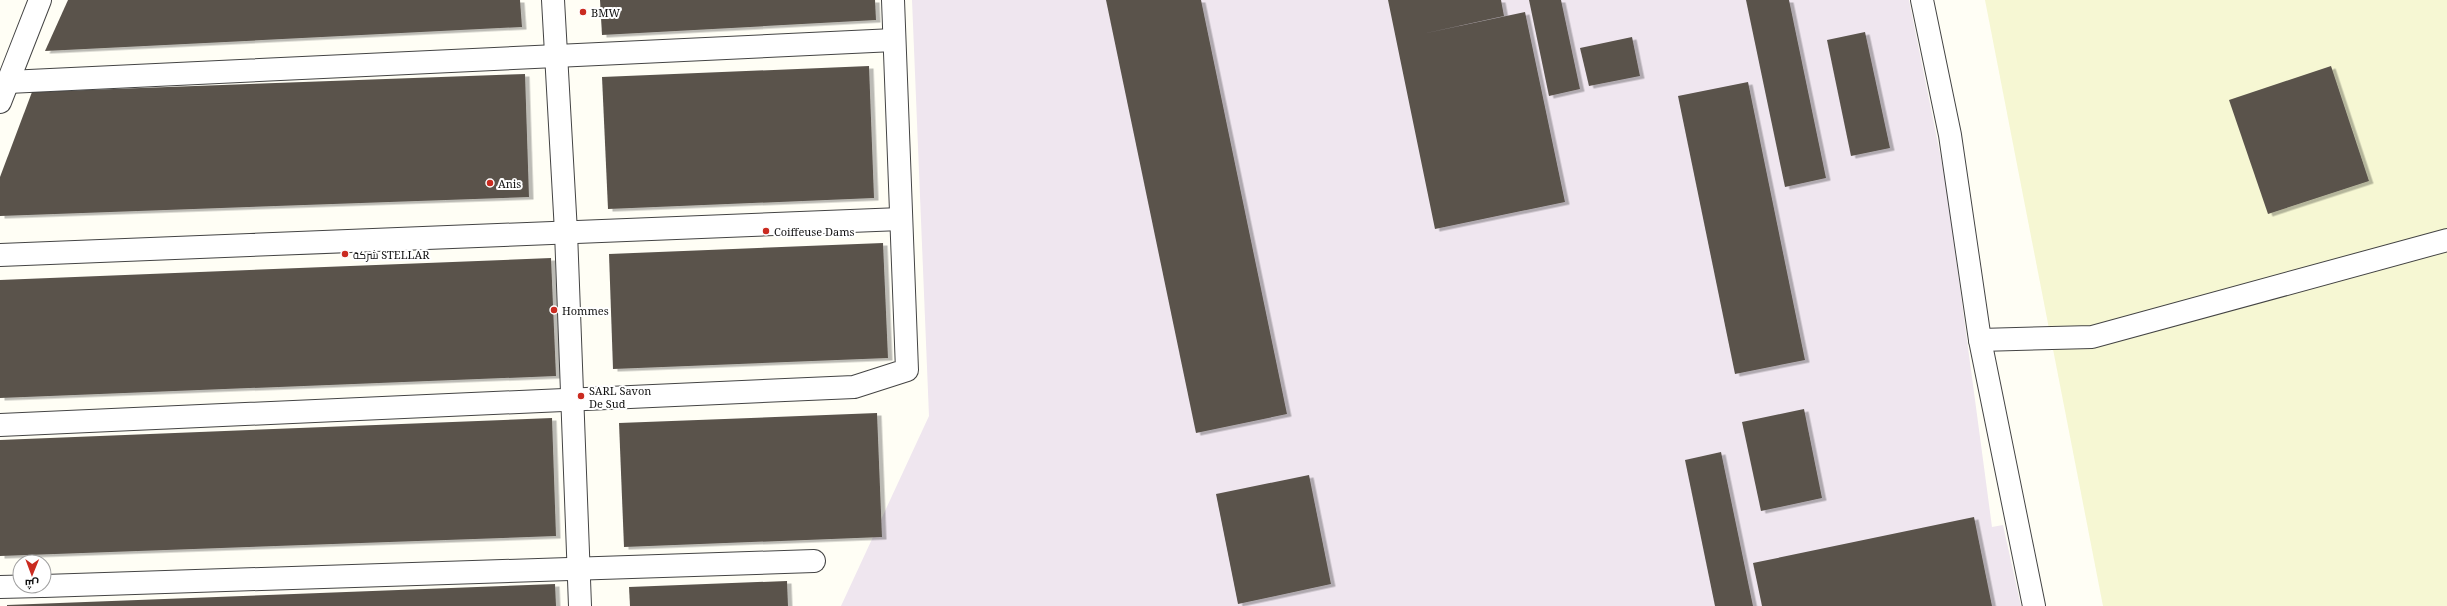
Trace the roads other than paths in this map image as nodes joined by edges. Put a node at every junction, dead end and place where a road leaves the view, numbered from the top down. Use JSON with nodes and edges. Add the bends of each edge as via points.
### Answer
{"nodes":[{"id":1,"x":40,"y":0,"type":"edge"},
{"id":2,"x":553,"y":0,"type":"edge"},
{"id":3,"x":892,"y":0,"type":"edge"},
{"id":4,"x":1922,"y":0,"type":"edge"},
{"id":5,"x":894,"y":40,"type":"junction"},
{"id":6,"x":557,"y":56,"type":"junction"},
{"id":7,"x":8,"y":82,"type":"junction"},
{"id":8,"x":0,"y":102,"type":"edge"},
{"id":9,"x":901,"y":219,"type":"junction"},
{"id":10,"x":566,"y":232,"type":"junction"},
{"id":11,"x":2447,"y":240,"type":"edge"},
{"id":12,"x":0,"y":255,"type":"edge"},
{"id":13,"x":1980,"y":340,"type":"junction"},
{"id":14,"x":573,"y":400,"type":"junction"},
{"id":15,"x":0,"y":425,"type":"edge"},
{"id":16,"x":814,"y":561,"type":"dead end"},
{"id":17,"x":579,"y":569,"type":"junction"},
{"id":18,"x":52,"y":586,"type":"edge"},
{"id":19,"x":0,"y":587,"type":"edge"},
{"id":20,"x":12,"y":587,"type":"edge"},
{"id":21,"x":580,"y":606,"type":"edge"},
{"id":22,"x":2034,"y":606,"type":"edge"}],
"edges":[{"from":1,"to":7,"type":"street"},
{"from":2,"to":6,"type":"street"},
{"from":3,"to":5,"type":"street"},
{"from":4,"to":13,"type":"street","via":[[1950,135]]},
{"from":5,"to":6,"type":"street"},
{"from":5,"to":9,"type":"street"},
{"from":6,"to":7,"type":"street"},
{"from":6,"to":10,"type":"street"},
{"from":7,"to":8,"type":"street"},
{"from":9,"to":10,"type":"street"},
{"from":9,"to":14,"type":"street","via":[[907,370],[854,387]]},
{"from":10,"to":12,"type":"street"},
{"from":10,"to":14,"type":"street"},
{"from":11,"to":13,"type":"street","via":[[2092,337]]},
{"from":13,"to":22,"type":"street"},
{"from":14,"to":15,"type":"street"},
{"from":14,"to":17,"type":"street"},
{"from":16,"to":17,"type":"street"},
{"from":17,"to":18,"type":"street"},
{"from":17,"to":21,"type":"street"},
{"from":19,"to":20,"type":"street"}]}
